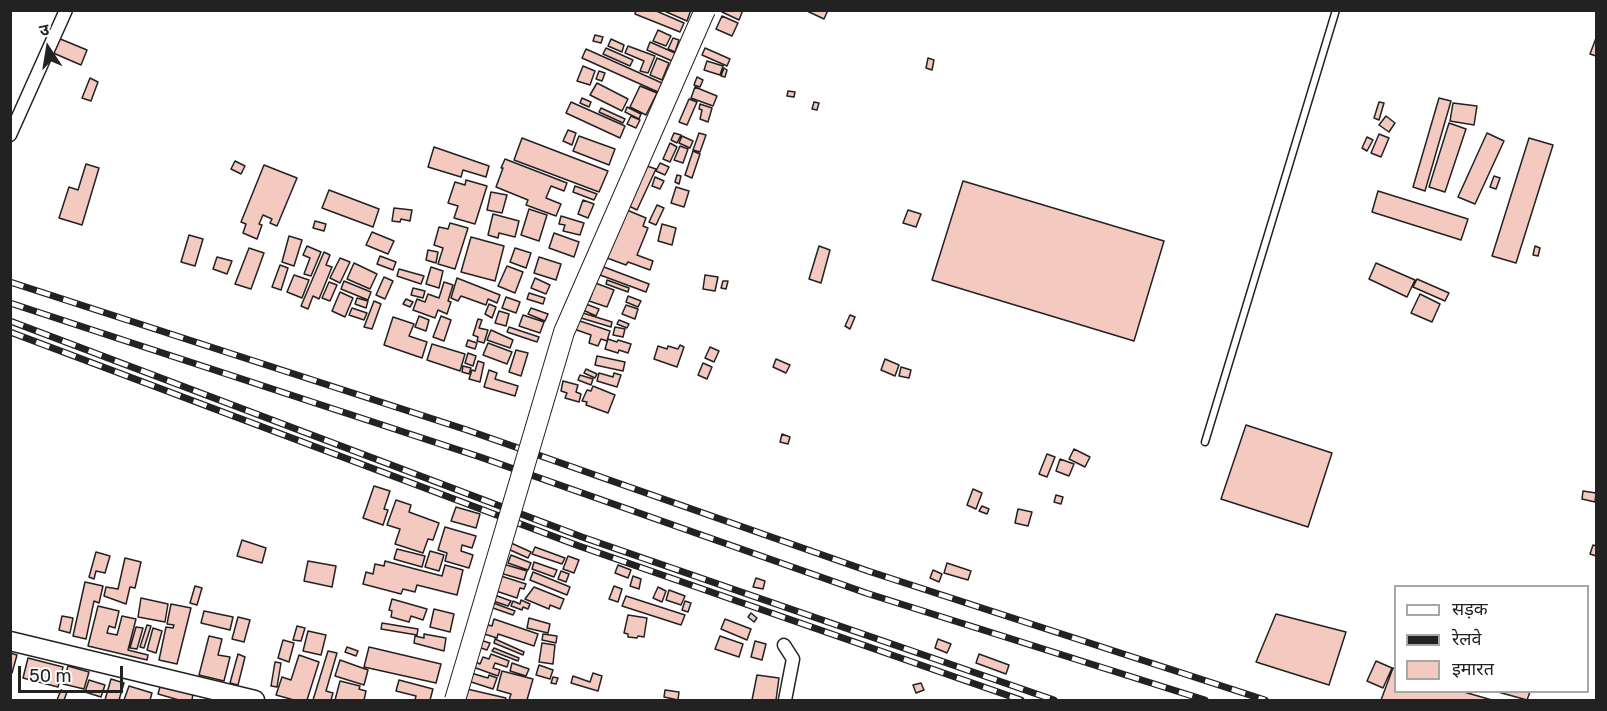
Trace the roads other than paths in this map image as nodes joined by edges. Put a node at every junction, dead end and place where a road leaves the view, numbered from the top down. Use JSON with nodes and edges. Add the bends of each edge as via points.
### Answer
{"nodes":[{"id":1,"x":66,"y":10,"type":"edge"},
{"id":2,"x":705,"y":10,"type":"edge"},
{"id":3,"x":1336,"y":10,"type":"edge"},
{"id":4,"x":10,"y":135,"type":"edge"},
{"id":5,"x":1205,"y":442,"type":"dead end"},
{"id":6,"x":10,"y":641,"type":"edge"},
{"id":7,"x":784,"y":645,"type":"dead end"},
{"id":8,"x":255,"y":700,"type":"edge"},
{"id":9,"x":454,"y":700,"type":"edge"},
{"id":10,"x":785,"y":700,"type":"edge"}],
"edges":[{"from":1,"to":4,"type":"street"},
{"from":2,"to":9,"type":"main road","bridge":true,"via":[[564,332]]},
{"from":3,"to":5,"type":"lane"},
{"from":6,"to":8,"type":"street"},
{"from":7,"to":10,"type":"street","via":[[793,659]]}]}
